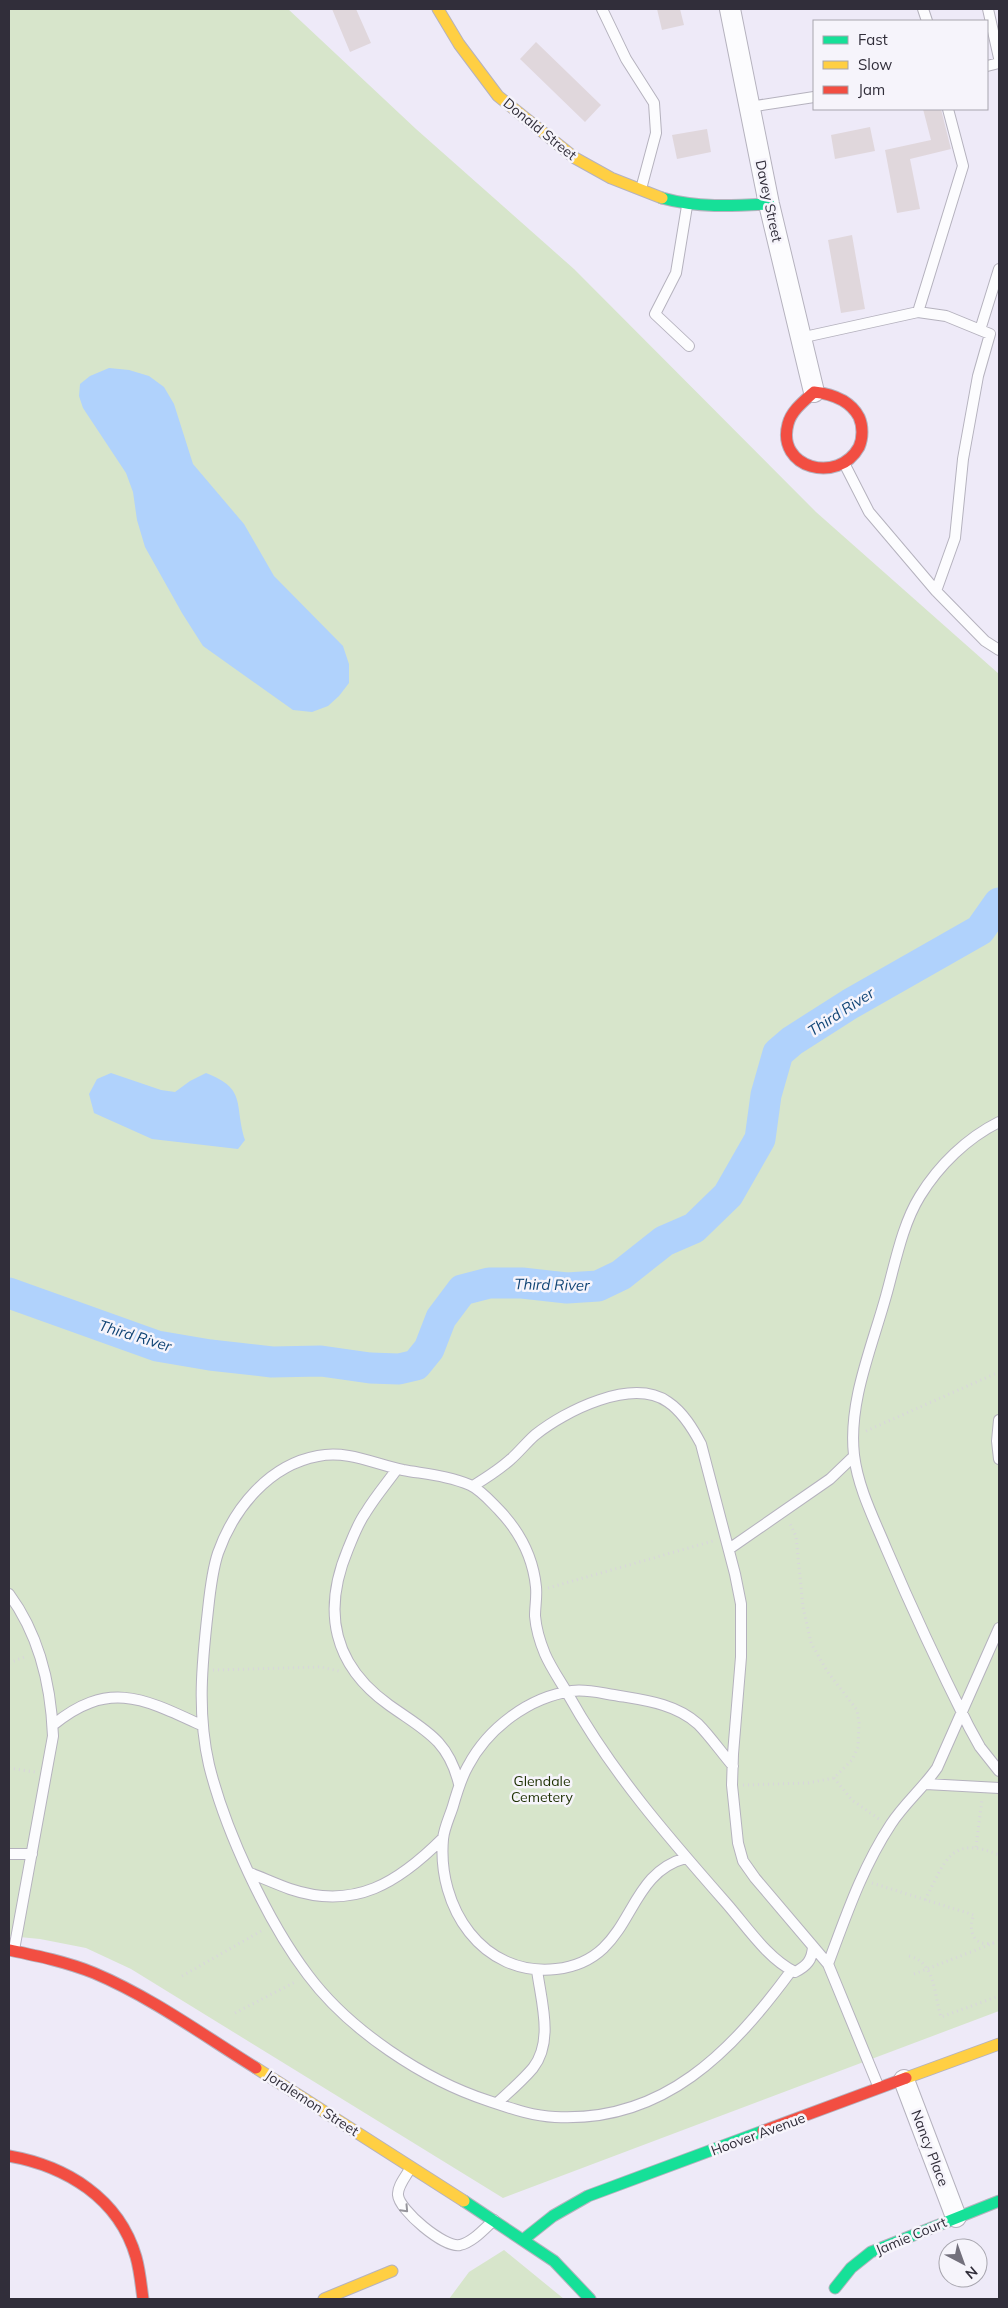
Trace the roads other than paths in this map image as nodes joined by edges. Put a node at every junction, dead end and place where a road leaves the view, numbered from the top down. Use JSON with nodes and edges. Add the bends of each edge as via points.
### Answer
{"nodes":[{"id":1,"x":438,"y":9,"type":"edge"},
{"id":2,"x":602,"y":9,"type":"edge"},
{"id":3,"x":730,"y":9,"type":"edge"},
{"id":4,"x":988,"y":9,"type":"edge"},
{"id":5,"x":999,"y":58,"type":"edge"},
{"id":6,"x":813,"y":97,"type":"edge"},
{"id":7,"x":749,"y":107,"type":"junction"},
{"id":8,"x":948,"y":110,"type":"edge"},
{"id":9,"x":641,"y":190,"type":"junction"},
{"id":10,"x":768,"y":204,"type":"junction"},
{"id":11,"x":688,"y":205,"type":"junction"},
{"id":12,"x":999,"y":269,"type":"edge"},
{"id":13,"x":918,"y":312,"type":"junction"},
{"id":14,"x":980,"y":330,"type":"junction"},
{"id":15,"x":800,"y":338,"type":"junction"},
{"id":16,"x":689,"y":346,"type":"dead end"},
{"id":17,"x":814,"y":392,"type":"junction"},
{"id":18,"x":845,"y":465,"type":"junction"},
{"id":19,"x":936,"y":591,"type":"junction"},
{"id":20,"x":999,"y":650,"type":"edge"},
{"id":21,"x":999,"y":1122,"type":"edge"},
{"id":22,"x":999,"y":1420,"type":"edge"},
{"id":23,"x":854,"y":1456,"type":"junction"},
{"id":24,"x":999,"y":1459,"type":"edge"},
{"id":25,"x":397,"y":1468,"type":"junction"},
{"id":26,"x":473,"y":1486,"type":"junction"},
{"id":27,"x":729,"y":1550,"type":"junction"},
{"id":28,"x":9,"y":1594,"type":"edge"},
{"id":29,"x":999,"y":1628,"type":"edge"},
{"id":30,"x":567,"y":1692,"type":"junction"},
{"id":31,"x":962,"y":1712,"type":"junction"},
{"id":32,"x":201,"y":1724,"type":"junction"},
{"id":33,"x":53,"y":1726,"type":"junction"},
{"id":34,"x":732,"y":1766,"type":"junction"},
{"id":35,"x":999,"y":1771,"type":"edge"},
{"id":36,"x":459,"y":1784,"type":"junction"},
{"id":37,"x":926,"y":1784,"type":"junction"},
{"id":38,"x":999,"y":1788,"type":"edge"},
{"id":39,"x":443,"y":1838,"type":"junction"},
{"id":40,"x":9,"y":1854,"type":"edge"},
{"id":41,"x":32,"y":1854,"type":"junction"},
{"id":42,"x":686,"y":1858,"type":"junction"},
{"id":43,"x":250,"y":1873,"type":"junction"},
{"id":44,"x":813,"y":1947,"type":"junction"},
{"id":45,"x":11,"y":1951,"type":"edge"},
{"id":46,"x":828,"y":1964,"type":"junction"},
{"id":47,"x":537,"y":1970,"type":"junction"},
{"id":48,"x":791,"y":1970,"type":"junction"},
{"id":49,"x":999,"y":2044,"type":"edge"},
{"id":50,"x":904,"y":2080,"type":"junction"},
{"id":51,"x":880,"y":2090,"type":"junction"},
{"id":52,"x":497,"y":2103,"type":"junction"},
{"id":53,"x":9,"y":2156,"type":"edge"},
{"id":54,"x":412,"y":2166,"type":"junction"},
{"id":55,"x":999,"y":2201,"type":"edge"},
{"id":56,"x":956,"y":2217,"type":"junction"},
{"id":57,"x":494,"y":2220,"type":"junction"},
{"id":58,"x":524,"y":2239,"type":"junction"},
{"id":59,"x":392,"y":2271,"type":"dead end"},
{"id":60,"x":835,"y":2288,"type":"dead end"},
{"id":61,"x":143,"y":2299,"type":"edge"},
{"id":62,"x":324,"y":2299,"type":"edge"},
{"id":63,"x":590,"y":2299,"type":"edge"}],
"edges":[{"from":1,"to":9,"type":"street","name":"Donald Street","via":[[459,44],[498,96],[575,158],[610,178]]},
{"from":2,"to":9,"type":"lane","via":[[626,59],[654,102],[656,133]]},
{"from":3,"to":7,"type":"street","name":"Davey Street"},
{"from":4,"to":5,"type":"lane"},
{"from":6,"to":7,"type":"lane"},
{"from":7,"to":10,"type":"street","name":"Davey Street"},
{"from":8,"to":13,"type":"lane","via":[[963,166]]},
{"from":9,"to":11,"type":"street","name":"Donald Street"},
{"from":10,"to":11,"type":"street","name":"Donald Street"},
{"from":10,"to":15,"type":"street","name":"Davey Street"},
{"from":11,"to":16,"type":"lane","via":[[676,273],[655,314]]},
{"from":12,"to":14,"type":"lane"},
{"from":13,"to":14,"type":"lane","via":[[946,316]]},
{"from":13,"to":15,"type":"lane"},
{"from":14,"to":19,"type":"lane","via":[[990,334],[978,376],[963,459],[955,538]]},
{"from":15,"to":17,"type":"street","name":"Davey Street"},
{"from":17,"to":18,"type":"street","via":[[835,395],[850,405],[861,421],[861,439],[856,455]]},
{"from":17,"to":18,"type":"street","via":[[787,425],[787,445],[796,460],[812,467],[829,469]]},
{"from":18,"to":19,"type":"lane","via":[[869,512]]},
{"from":19,"to":20,"type":"lane","via":[[985,641]]},
{"from":21,"to":23,"type":"lane","via":[[980,1132],[936,1174],[920,1197],[907,1226],[860,1388]]},
{"from":22,"to":24,"type":"lane"},
{"from":23,"to":27,"type":"lane","via":[[830,1479]]},
{"from":23,"to":31,"type":"lane","via":[[866,1501]]},
{"from":25,"to":26,"type":"lane"},
{"from":25,"to":32,"type":"lane","via":[[345,1454],[323,1454],[274,1473],[254,1492],[218,1552],[210,1586],[202,1670]]},
{"from":25,"to":36,"type":"lane","via":[[365,1512],[344,1558],[335,1587],[334,1625],[346,1661],[390,1706],[432,1734],[454,1765]]},
{"from":26,"to":27,"type":"lane","via":[[563,1416],[615,1395],[657,1396],[679,1412],[701,1444]]},
{"from":26,"to":30,"type":"lane","via":[[507,1518],[527,1548],[537,1592],[535,1614],[539,1636],[545,1656]]},
{"from":27,"to":34,"type":"lane","via":[[742,1625]]},
{"from":28,"to":33,"type":"lane","via":[[26,1621],[39,1652],[48,1686]]},
{"from":29,"to":31,"type":"lane"},
{"from":30,"to":34,"type":"lane","via":[[588,1690],[646,1700],[683,1713],[698,1724]]},
{"from":30,"to":36,"type":"lane","via":[[517,1712],[482,1746]]},
{"from":30,"to":42,"type":"lane","via":[[600,1749]]},
{"from":31,"to":35,"type":"lane","via":[[980,1747]]},
{"from":31,"to":37,"type":"lane","via":[[937,1768]]},
{"from":32,"to":33,"type":"lane","via":[[156,1704],[136,1698],[115,1698],[96,1699]]},
{"from":32,"to":43,"type":"lane","via":[[210,1770]]},
{"from":33,"to":41,"type":"lane"},
{"from":34,"to":44,"type":"lane","via":[[738,1843],[743,1861]]},
{"from":36,"to":39,"type":"lane"},
{"from":37,"to":38,"type":"lane"},
{"from":37,"to":46,"type":"lane","via":[[889,1827],[860,1879]]},
{"from":39,"to":43,"type":"lane","via":[[407,1871],[366,1892],[325,1895],[291,1890]]},
{"from":39,"to":47,"type":"lane","via":[[448,1891],[470,1935],[498,1958]]},
{"from":40,"to":41,"type":"lane"},
{"from":41,"to":45,"type":"lane"},
{"from":42,"to":47,"type":"lane","via":[[667,1866],[650,1879],[615,1936],[594,1956],[576,1965]]},
{"from":42,"to":48,"type":"lane","via":[[776,1960]]},
{"from":43,"to":52,"type":"lane","via":[[275,1924],[308,1975],[346,2017],[425,2072],[479,2098]]},
{"from":44,"to":46,"type":"lane"},
{"from":44,"to":48,"type":"lane","via":[[812,1958],[805,1967],[795,1972]]},
{"from":45,"to":54,"type":"street","name":"Joralemon Street","via":[[51,1959],[94,1973],[160,2007]]},
{"from":46,"to":51,"type":"lane"},
{"from":47,"to":52,"type":"lane","via":[[545,2031],[543,2050],[534,2066]]},
{"from":48,"to":52,"type":"lane","via":[[746,2030],[692,2077],[662,2095],[629,2108],[580,2116],[553,2117]]},
{"from":49,"to":50,"type":"street","name":"Hoover Avenue"},
{"from":50,"to":51,"type":"street","name":"Hoover Avenue"},
{"from":50,"to":56,"type":"street","name":"Nancy Place"},
{"from":51,"to":58,"type":"street","name":"Hoover Avenue","via":[[588,2196],[553,2216]]},
{"from":53,"to":61,"type":"street","via":[[25,2158],[76,2179],[108,2204],[124,2226],[134,2250]]},
{"from":54,"to":57,"type":"street","name":"Joralemon Street"},
{"from":54,"to":57,"type":"lane","one_way":true,"via":[[397,2191],[399,2203],[441,2240],[461,2245]]},
{"from":55,"to":56,"type":"street","name":"Jamie Court"},
{"from":56,"to":60,"type":"street","name":"Jamie Court","via":[[871,2252],[851,2268]]},
{"from":57,"to":58,"type":"street","name":"Joralemon Street"},
{"from":58,"to":63,"type":"street","name":"Joralemon Street","via":[[554,2261]]},
{"from":59,"to":62,"type":"street"}]}
